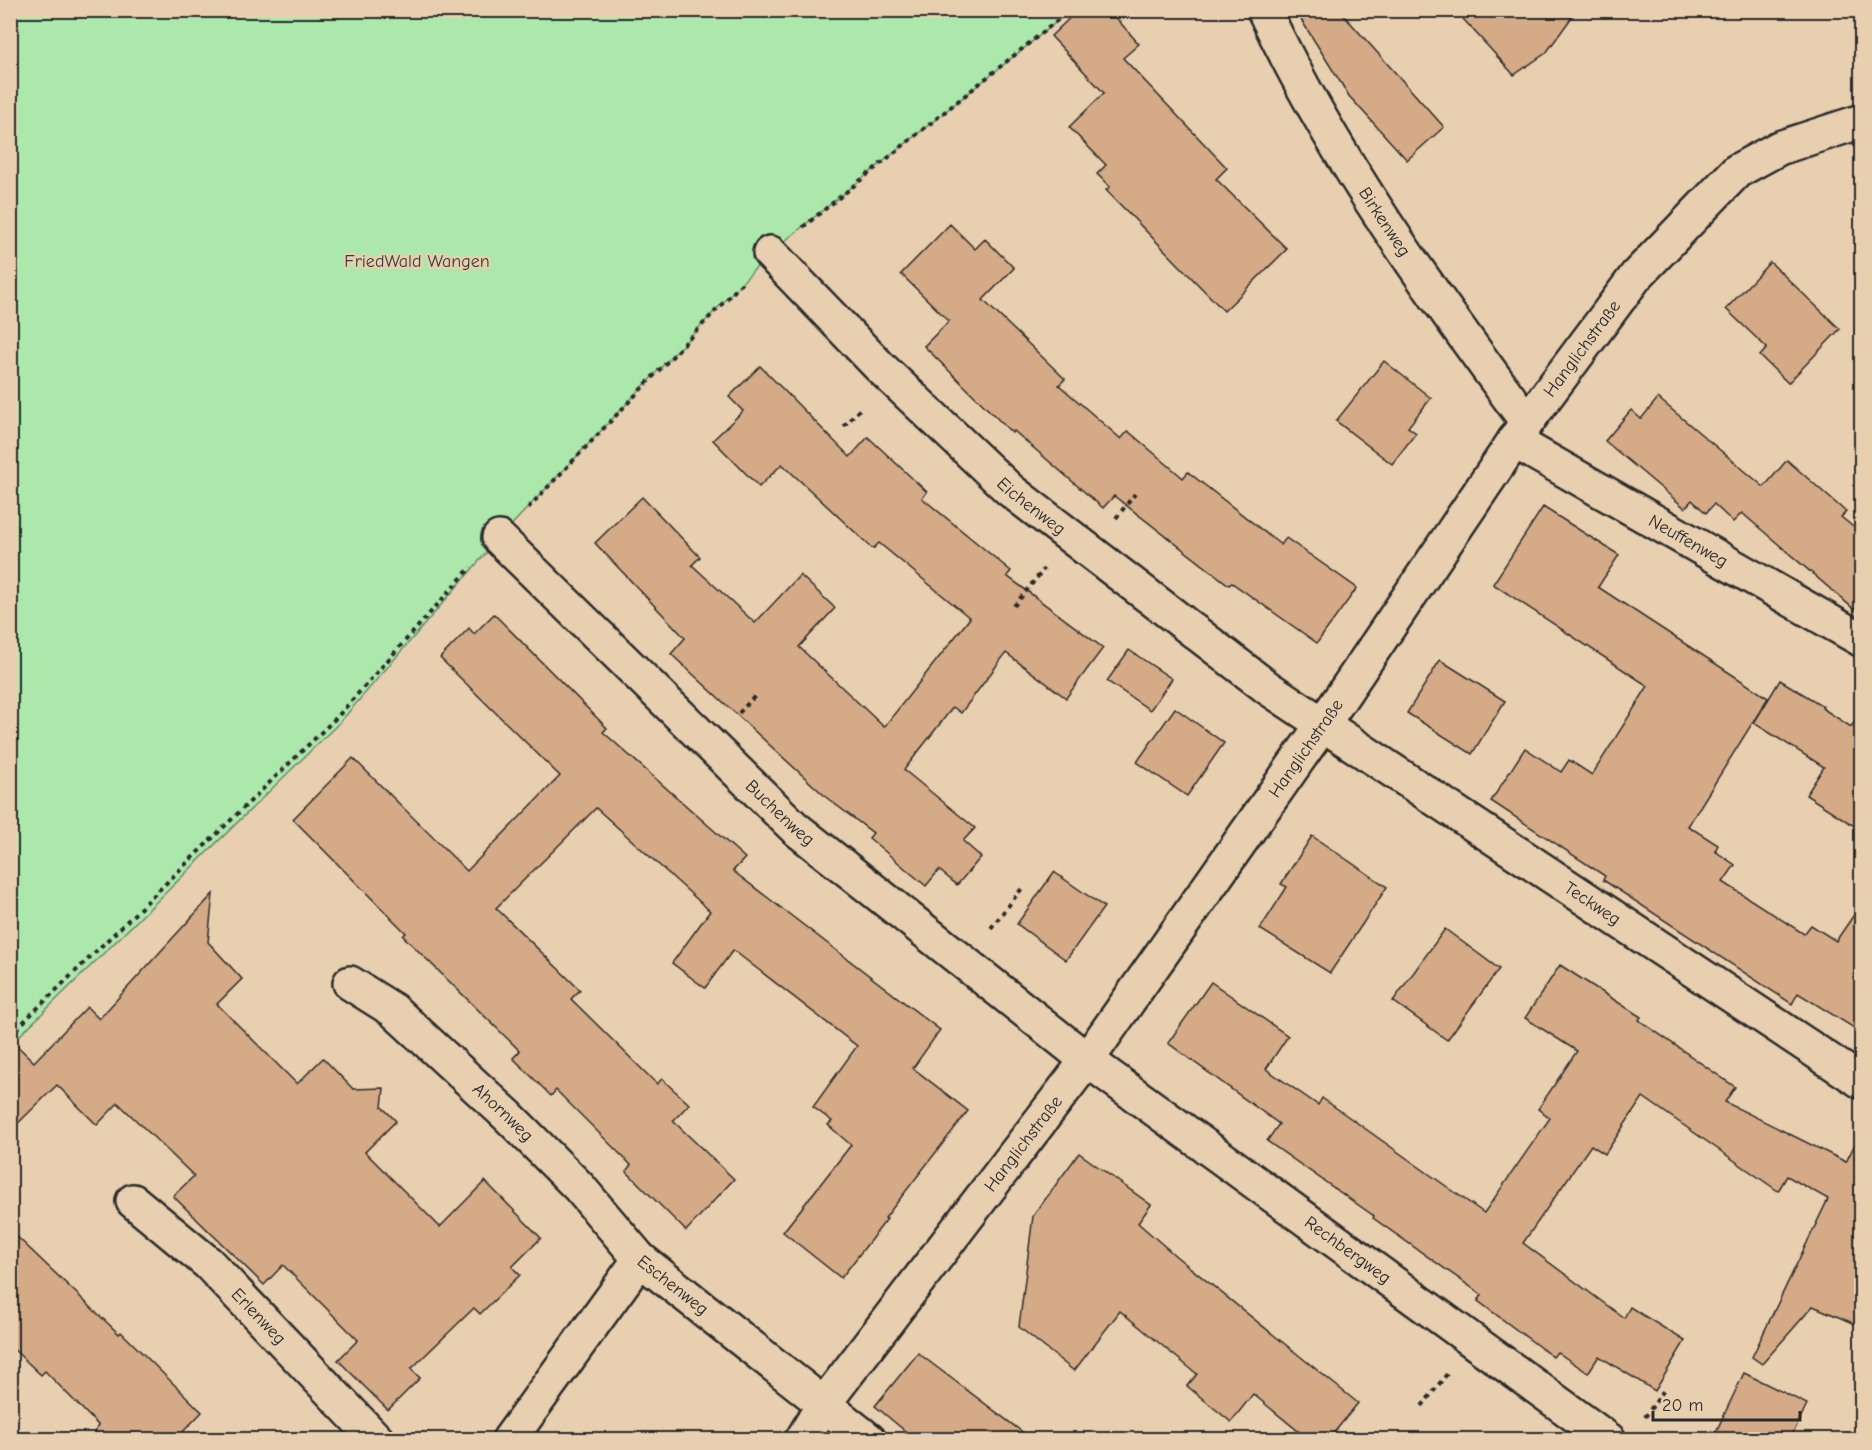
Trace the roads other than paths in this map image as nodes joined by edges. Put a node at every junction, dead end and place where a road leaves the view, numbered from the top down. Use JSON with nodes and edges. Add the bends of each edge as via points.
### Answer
{"nodes":[{"id":1,"x":1264,"y":10,"type":"edge"},
{"id":2,"x":1862,"y":121,"type":"edge"},
{"id":3,"x":771,"y":253,"type":"dead end"},
{"id":4,"x":1521,"y":431,"type":"junction"},
{"id":5,"x":499,"y":538,"type":"dead end"},
{"id":6,"x":1862,"y":640,"type":"edge"},
{"id":7,"x":1323,"y":724,"type":"junction"},
{"id":8,"x":351,"y":983,"type":"dead end"},
{"id":9,"x":1087,"y":1060,"type":"junction"},
{"id":10,"x":1862,"y":1082,"type":"edge"},
{"id":11,"x":132,"y":1201,"type":"dead end"},
{"id":12,"x":640,"y":1259,"type":"junction"},
{"id":13,"x":823,"y":1405,"type":"junction"},
{"id":14,"x":378,"y":1440,"type":"edge"},
{"id":15,"x":509,"y":1440,"type":"edge"},
{"id":16,"x":802,"y":1440,"type":"edge"},
{"id":17,"x":869,"y":1440,"type":"edge"},
{"id":18,"x":1610,"y":1440,"type":"edge"}],
"edges":[{"from":1,"to":4,"type":"street","name":"Birkenweg","via":[[1288,61],[1363,189]]},
{"from":2,"to":4,"type":"street","name":"Hanglichstraße","via":[[1779,148],[1737,171],[1636,276]]},
{"from":3,"to":7,"type":"street","name":"Eichenweg","via":[[880,367],[1010,490],[1268,688]]},
{"from":4,"to":6,"type":"street","name":"Neuffenweg"},
{"from":4,"to":7,"type":"street","name":"Hanglichstraße"},
{"from":5,"to":9,"type":"street","name":"Buchenweg","via":[[795,828]]},
{"from":7,"to":9,"type":"street","name":"Hanglichstraße"},
{"from":7,"to":10,"type":"street","name":"Teckweg"},
{"from":8,"to":12,"type":"street","name":"Ahornweg","via":[[393,1010],[508,1116],[579,1187]]},
{"from":9,"to":13,"type":"street","name":"Hanglichstraße"},
{"from":9,"to":18,"type":"street","name":"Rechbergweg"},
{"from":11,"to":14,"type":"street","name":"Erlenweg","via":[[208,1263]]},
{"from":12,"to":13,"type":"street","name":"Eschenweg"},
{"from":12,"to":15,"type":"street","name":"Eschenweg"},
{"from":13,"to":16,"type":"street","name":"Hanglichstraße"},
{"from":13,"to":17,"type":"street","name":"Eschenweg"}]}
